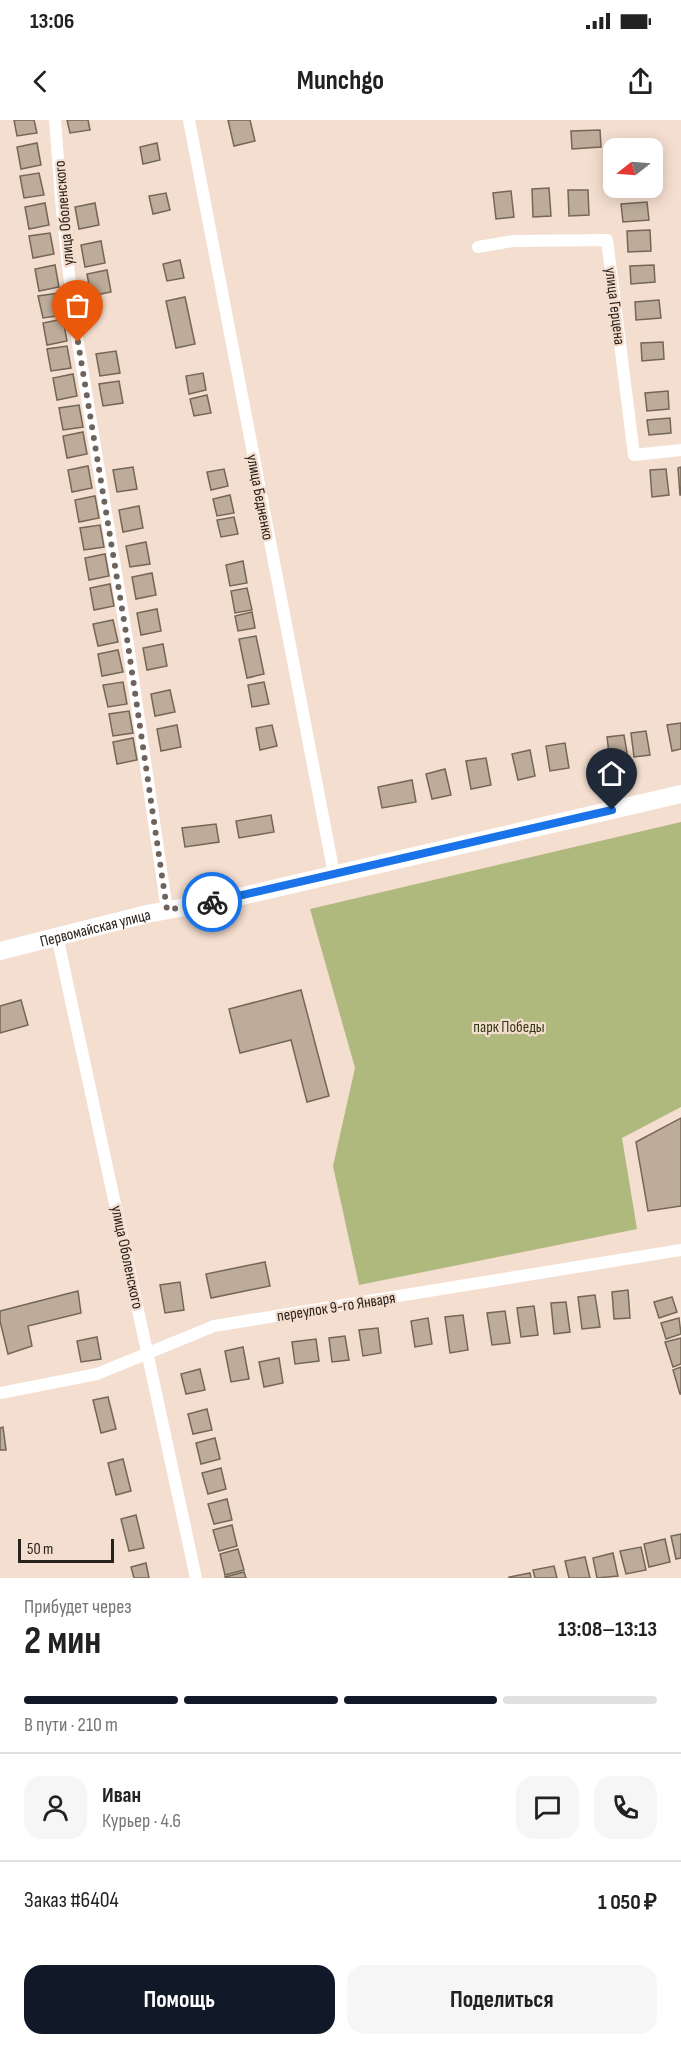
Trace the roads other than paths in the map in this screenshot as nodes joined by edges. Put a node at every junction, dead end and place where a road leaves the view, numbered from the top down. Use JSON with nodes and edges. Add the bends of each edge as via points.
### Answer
{"nodes":[{"id":1,"x":55,"y":120,"type":"edge"},
{"id":2,"x":189,"y":120,"type":"edge"},
{"id":3,"x":478,"y":247,"type":"dead end"},
{"id":4,"x":681,"y":450,"type":"edge"},
{"id":5,"x":681,"y":794,"type":"edge"},
{"id":6,"x":334,"y":874,"type":"junction"},
{"id":7,"x":167,"y":910,"type":"junction"},
{"id":8,"x":57,"y":936,"type":"junction"},
{"id":9,"x":0,"y":951,"type":"edge"},
{"id":10,"x":681,"y":1250,"type":"edge"},
{"id":11,"x":149,"y":1353,"type":"junction"},
{"id":12,"x":0,"y":1393,"type":"edge"},
{"id":13,"x":196,"y":1578,"type":"edge"}],
"edges":[{"from":1,"to":7,"type":"street","name":"улица Оболенского","via":[[74,319]]},
{"from":2,"to":6,"type":"street","name":"улица Бедненко"},
{"from":3,"to":4,"type":"street","name":"улица Герцена","via":[[513,241],[607,240],[634,455]]},
{"from":5,"to":6,"type":"main road","name":"Первомайская улица"},
{"from":6,"to":7,"type":"main road","name":"Первомайская улица"},
{"from":7,"to":8,"type":"main road","name":"Первомайская улица"},
{"from":8,"to":9,"type":"main road","name":"Первомайская улица"},
{"from":8,"to":11,"type":"street","name":"улица Оболенского"},
{"from":10,"to":11,"type":"street","name":"переулок 9-го Января","via":[[214,1326]]},
{"from":11,"to":12,"type":"street","name":"переулок 9-го Января","via":[[97,1374]]},
{"from":11,"to":13,"type":"street","name":"улица Оболенского"}]}
